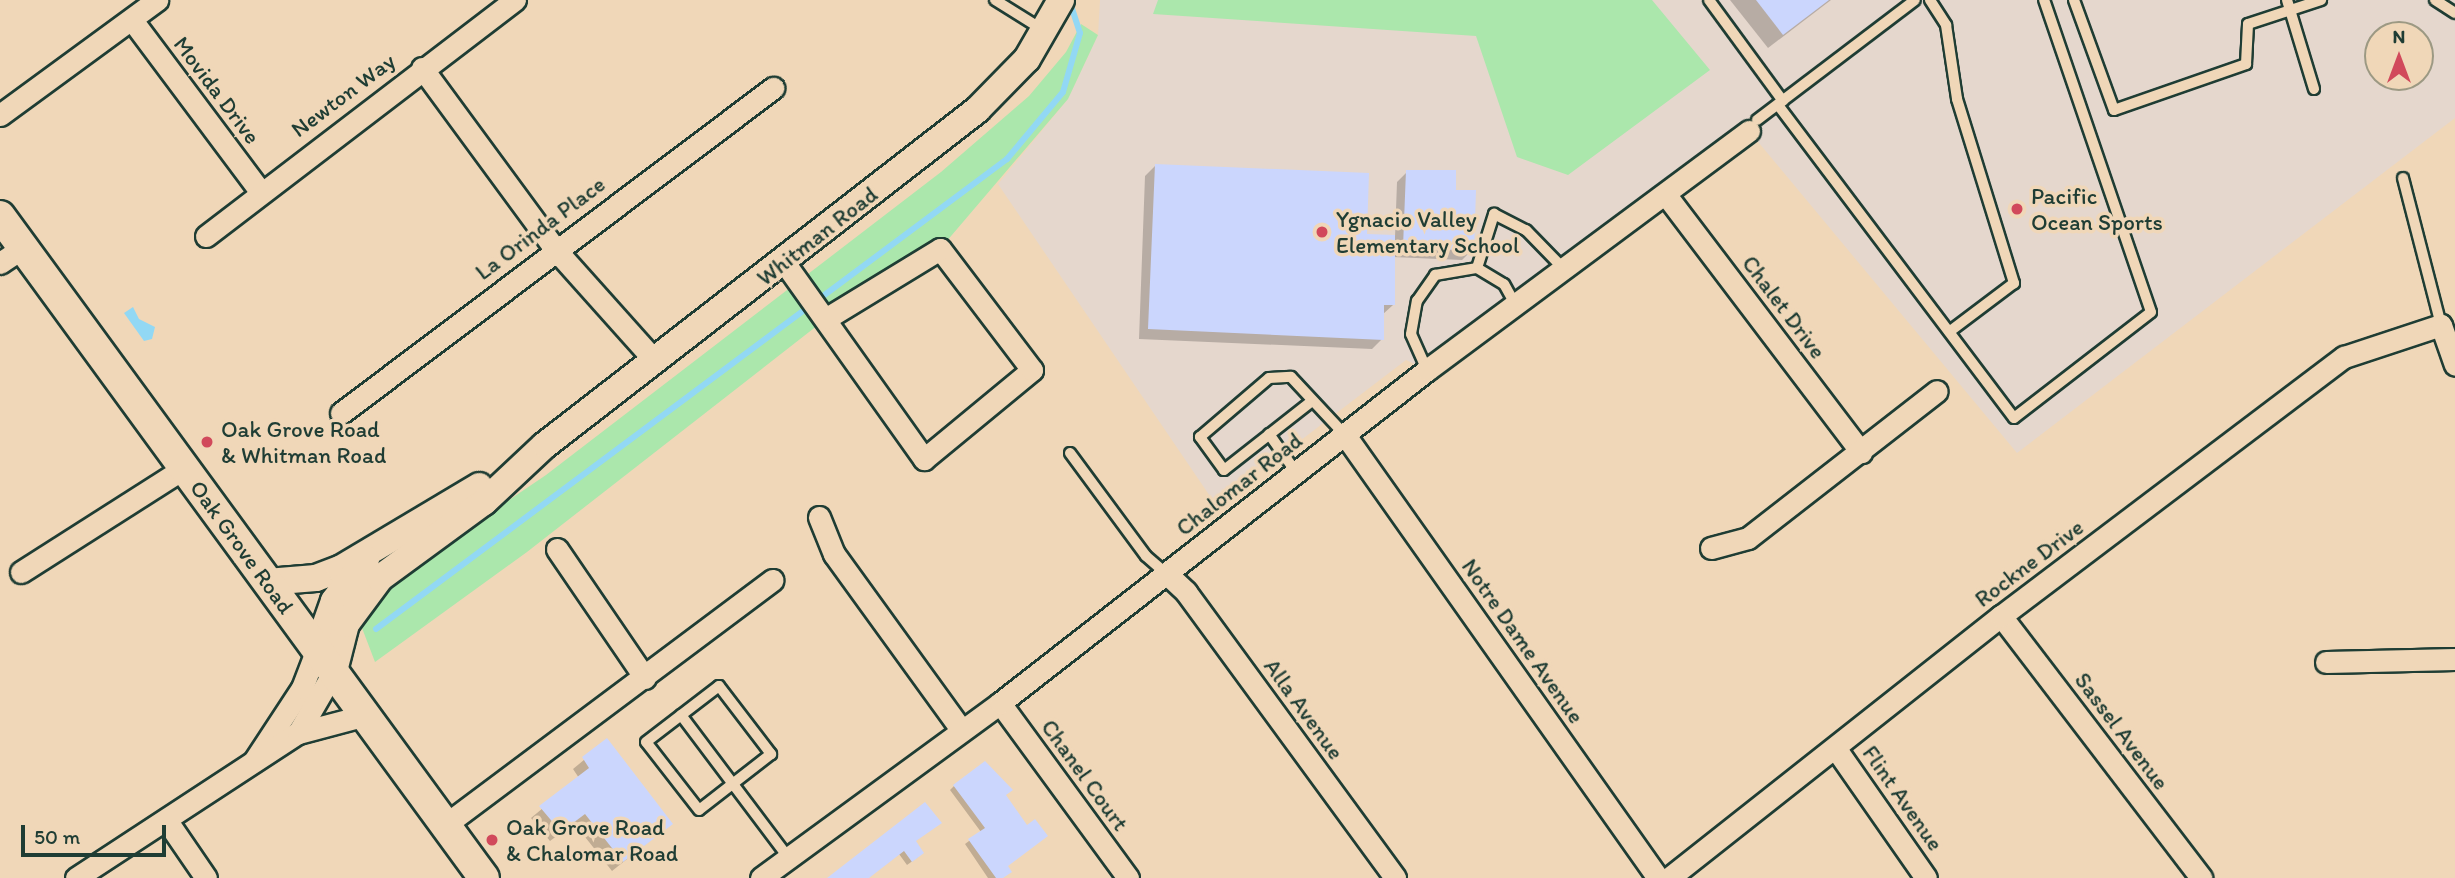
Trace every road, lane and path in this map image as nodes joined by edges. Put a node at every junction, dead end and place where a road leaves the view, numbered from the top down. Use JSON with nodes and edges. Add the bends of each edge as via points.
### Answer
{"nodes":[{"id":1,"x":157,"y":0,"type":"edge"},
{"id":2,"x":515,"y":0,"type":"edge"},
{"id":3,"x":995,"y":0,"type":"edge"},
{"id":4,"x":1709,"y":0,"type":"edge"},
{"id":5,"x":1916,"y":0,"type":"edge"},
{"id":6,"x":1930,"y":0,"type":"edge"},
{"id":7,"x":2044,"y":0,"type":"edge"},
{"id":8,"x":2074,"y":0,"type":"edge"},
{"id":9,"x":2321,"y":0,"type":"edge"},
{"id":10,"x":2435,"y":0,"type":"edge"},
{"id":11,"x":1060,"y":2,"type":"edge"},
{"id":12,"x":2289,"y":5,"type":"edge"},
{"id":13,"x":2455,"y":13,"type":"edge"},
{"id":14,"x":132,"y":20,"type":"junction"},
{"id":15,"x":1045,"y":31,"type":"junction"},
{"id":16,"x":422,"y":68,"type":"junction"},
{"id":17,"x":773,"y":88,"type":"dead end"},
{"id":18,"x":2314,"y":89,"type":"dead end"},
{"id":19,"x":1780,"y":103,"type":"junction"},
{"id":20,"x":0,"y":115,"type":"edge"},
{"id":21,"x":1753,"y":125,"type":"joint"},
{"id":22,"x":2403,"y":178,"type":"dead end"},
{"id":23,"x":260,"y":191,"type":"junction"},
{"id":24,"x":1666,"y":195,"type":"junction"},
{"id":25,"x":0,"y":216,"type":"edge"},
{"id":26,"x":206,"y":236,"type":"dead end"},
{"id":27,"x":555,"y":249,"type":"junction"},
{"id":28,"x":11,"y":255,"type":"edge"},
{"id":29,"x":1477,"y":268,"type":"junction"},
{"id":30,"x":1563,"y":268,"type":"junction"},
{"id":31,"x":791,"y":270,"type":"junction"},
{"id":32,"x":1515,"y":304,"type":"junction"},
{"id":33,"x":827,"y":318,"type":"junction"},
{"id":34,"x":2441,"y":325,"type":"junction"},
{"id":35,"x":1949,"y":332,"type":"junction"},
{"id":36,"x":655,"y":360,"type":"junction"},
{"id":37,"x":2455,"y":365,"type":"edge"},
{"id":38,"x":1427,"y":370,"type":"junction"},
{"id":39,"x":1937,"y":391,"type":"dead end"},
{"id":40,"x":1312,"y":401,"type":"junction"},
{"id":41,"x":341,"y":413,"type":"dead end"},
{"id":42,"x":1269,"y":434,"type":"junction"},
{"id":43,"x":1345,"y":435,"type":"junction"},
{"id":44,"x":545,"y":445,"type":"junction"},
{"id":45,"x":1861,"y":452,"type":"junction"},
{"id":46,"x":1070,"y":453,"type":"dead end"},
{"id":47,"x":184,"y":468,"type":"junction"},
{"id":48,"x":1297,"y":472,"type":"junction"},
{"id":49,"x":819,"y":517,"type":"dead end"},
{"id":50,"x":1711,"y":548,"type":"dead end"},
{"id":51,"x":557,"y":549,"type":"dead end"},
{"id":52,"x":371,"y":552,"type":"junction"},
{"id":53,"x":21,"y":572,"type":"dead end"},
{"id":54,"x":1167,"y":574,"type":"junction"},
{"id":55,"x":772,"y":580,"type":"dead end"},
{"id":56,"x":267,"y":582,"type":"junction"},
{"id":57,"x":2001,"y":616,"type":"junction"},
{"id":58,"x":2455,"y":659,"type":"edge"},
{"id":59,"x":326,"y":660,"type":"junction"},
{"id":60,"x":2326,"y":663,"type":"dead end"},
{"id":61,"x":645,"y":678,"type":"junction"},
{"id":62,"x":1000,"y":703,"type":"junction"},
{"id":63,"x":366,"y":715,"type":"junction"},
{"id":64,"x":681,"y":715,"type":"junction"},
{"id":65,"x":960,"y":728,"type":"junction"},
{"id":66,"x":298,"y":733,"type":"junction"},
{"id":67,"x":1836,"y":749,"type":"junction"},
{"id":68,"x":254,"y":761,"type":"junction"},
{"id":69,"x":735,"y":782,"type":"junction"},
{"id":70,"x":167,"y":821,"type":"junction"},
{"id":71,"x":445,"y":825,"type":"junction"},
{"id":72,"x":788,"y":857,"type":"junction"},
{"id":73,"x":76,"y":878,"type":"edge"},
{"id":74,"x":206,"y":878,"type":"edge"},
{"id":75,"x":484,"y":878,"type":"edge"},
{"id":76,"x":761,"y":878,"type":"edge"},
{"id":77,"x":1128,"y":878,"type":"edge"},
{"id":78,"x":1395,"y":878,"type":"edge"},
{"id":79,"x":1658,"y":878,"type":"edge"},
{"id":80,"x":1669,"y":878,"type":"edge"},
{"id":81,"x":1926,"y":878,"type":"edge"},
{"id":82,"x":2201,"y":878,"type":"edge"}],
"edges":[{"from":1,"to":14,"type":"street"},
{"from":2,"to":16,"type":"street","name":"Newton Way"},
{"from":3,"to":15,"type":"lane"},
{"from":4,"to":19,"type":"lane"},
{"from":5,"to":19,"type":"lane"},
{"from":6,"to":35,"type":"lane","via":[[1947,25],[1957,99],[2014,284]]},
{"from":7,"to":35,"type":"lane","via":[[2151,312],[2014,418]]},
{"from":8,"to":12,"type":"lane","via":[[2114,110],[2246,64],[2248,24]]},
{"from":9,"to":12,"type":"lane"},
{"from":10,"to":13,"type":"lane"},
{"from":11,"to":15,"type":"street","name":"Whitman Road"},
{"from":12,"to":18,"type":"lane"},
{"from":14,"to":20,"type":"street"},
{"from":14,"to":23,"type":"street","name":"Movida Drive"},
{"from":15,"to":31,"type":"street","name":"Whitman Road","via":[[1027,59],[977,110]]},
{"from":16,"to":23,"type":"street","name":"Newton Way"},
{"from":16,"to":27,"type":"street"},
{"from":17,"to":27,"type":"street","name":"La Orinda Place"},
{"from":19,"to":21,"type":"lane"},
{"from":19,"to":35,"type":"lane"},
{"from":21,"to":24,"type":"street","name":"Chalomar Road"},
{"from":22,"to":34,"type":"lane"},
{"from":23,"to":26,"type":"street","name":"Newton Way"},
{"from":24,"to":30,"type":"street","name":"Chalomar Road"},
{"from":24,"to":45,"type":"street","name":"Chalet Drive"},
{"from":25,"to":28,"type":"main road","name":"Oak Grove Road"},
{"from":27,"to":36,"type":"street"},
{"from":27,"to":41,"type":"street","name":"La Orinda Place"},
{"from":28,"to":47,"type":"main road","name":"Oak Grove Road"},
{"from":29,"to":30,"type":"lane","via":[[1494,214],[1526,230]]},
{"from":29,"to":32,"type":"lane","via":[[1504,284]]},
{"from":29,"to":38,"type":"lane","via":[[1435,275],[1417,301],[1411,334]]},
{"from":30,"to":32,"type":"street","name":"Chalomar Road"},
{"from":31,"to":33,"type":"street"},
{"from":31,"to":36,"type":"street","name":"Whitman Road"},
{"from":32,"to":38,"type":"street","name":"Chalomar Road"},
{"from":33,"to":33,"type":"street","via":[[923,458],[1032,370],[940,249]]},
{"from":34,"to":37,"type":"street"},
{"from":34,"to":57,"type":"street","name":"Rockne Drive","via":[[2344,357]]},
{"from":36,"to":44,"type":"street","name":"Whitman Road"},
{"from":38,"to":43,"type":"street","name":"Chalomar Road"},
{"from":39,"to":45,"type":"street"},
{"from":40,"to":42,"type":"lane"},
{"from":40,"to":42,"type":"lane","via":[[1291,377],[1269,377],[1200,437],[1224,470]]},
{"from":40,"to":43,"type":"lane"},
{"from":42,"to":48,"type":"lane"},
{"from":43,"to":48,"type":"street","name":"Chalomar Road"},
{"from":43,"to":79,"type":"street","name":"Notre Dame Avenue"},
{"from":44,"to":52,"type":"street","name":"Whitman Road"},
{"from":44,"to":59,"type":"street","name":"Whitman Road","via":[[484,502],[373,586]]},
{"from":45,"to":50,"type":"street","via":[[1748,538]]},
{"from":46,"to":54,"type":"lane","via":[[1146,556]]},
{"from":47,"to":53,"type":"street"},
{"from":47,"to":56,"type":"main road","name":"Oak Grove Road"},
{"from":48,"to":54,"type":"street","name":"Chalomar Road"},
{"from":49,"to":65,"type":"street","via":[[834,554]]},
{"from":51,"to":61,"type":"street"},
{"from":52,"to":56,"type":"street","name":"Whitman Road","via":[[316,578]]},
{"from":52,"to":59,"type":"street","name":"Whitman Road","via":[[334,601]]},
{"from":54,"to":62,"type":"street","name":"Chalomar Road"},
{"from":54,"to":78,"type":"street","name":"Alla Avenue","via":[[1186,593]]},
{"from":55,"to":61,"type":"street"},
{"from":56,"to":59,"type":"main road","name":"Oak Grove Road"},
{"from":57,"to":67,"type":"street","name":"Rockne Drive"},
{"from":57,"to":82,"type":"street","name":"Sassel Avenue"},
{"from":58,"to":60,"type":"street"},
{"from":59,"to":63,"type":"main road","name":"Oak Grove Road"},
{"from":59,"to":66,"type":"street","name":"Whitman Road"},
{"from":59,"to":68,"type":"street","name":"Whitman Road"},
{"from":61,"to":71,"type":"street"},
{"from":62,"to":65,"type":"street","name":"Chalomar Road"},
{"from":62,"to":77,"type":"street","name":"Chanel Court"},
{"from":63,"to":66,"type":"street","name":"Whitman Road"},
{"from":63,"to":71,"type":"main road","name":"Oak Grove Road"},
{"from":64,"to":69,"type":"lane"},
{"from":64,"to":69,"type":"lane","via":[[646,742],[699,810]]},
{"from":64,"to":69,"type":"lane","via":[[719,686],[771,754]]},
{"from":65,"to":72,"type":"street","name":"Chalomar Road"},
{"from":66,"to":68,"type":"street","name":"Whitman Road"},
{"from":67,"to":80,"type":"street","name":"Rockne Drive"},
{"from":67,"to":81,"type":"street","name":"Flint Avenue"},
{"from":68,"to":70,"type":"street","name":"Whitman Road"},
{"from":69,"to":72,"type":"lane"},
{"from":70,"to":73,"type":"street","name":"Whitman Road"},
{"from":70,"to":74,"type":"street"},
{"from":71,"to":75,"type":"main road","name":"Oak Grove Road"},
{"from":72,"to":76,"type":"street","name":"Chalomar Road"}]}
